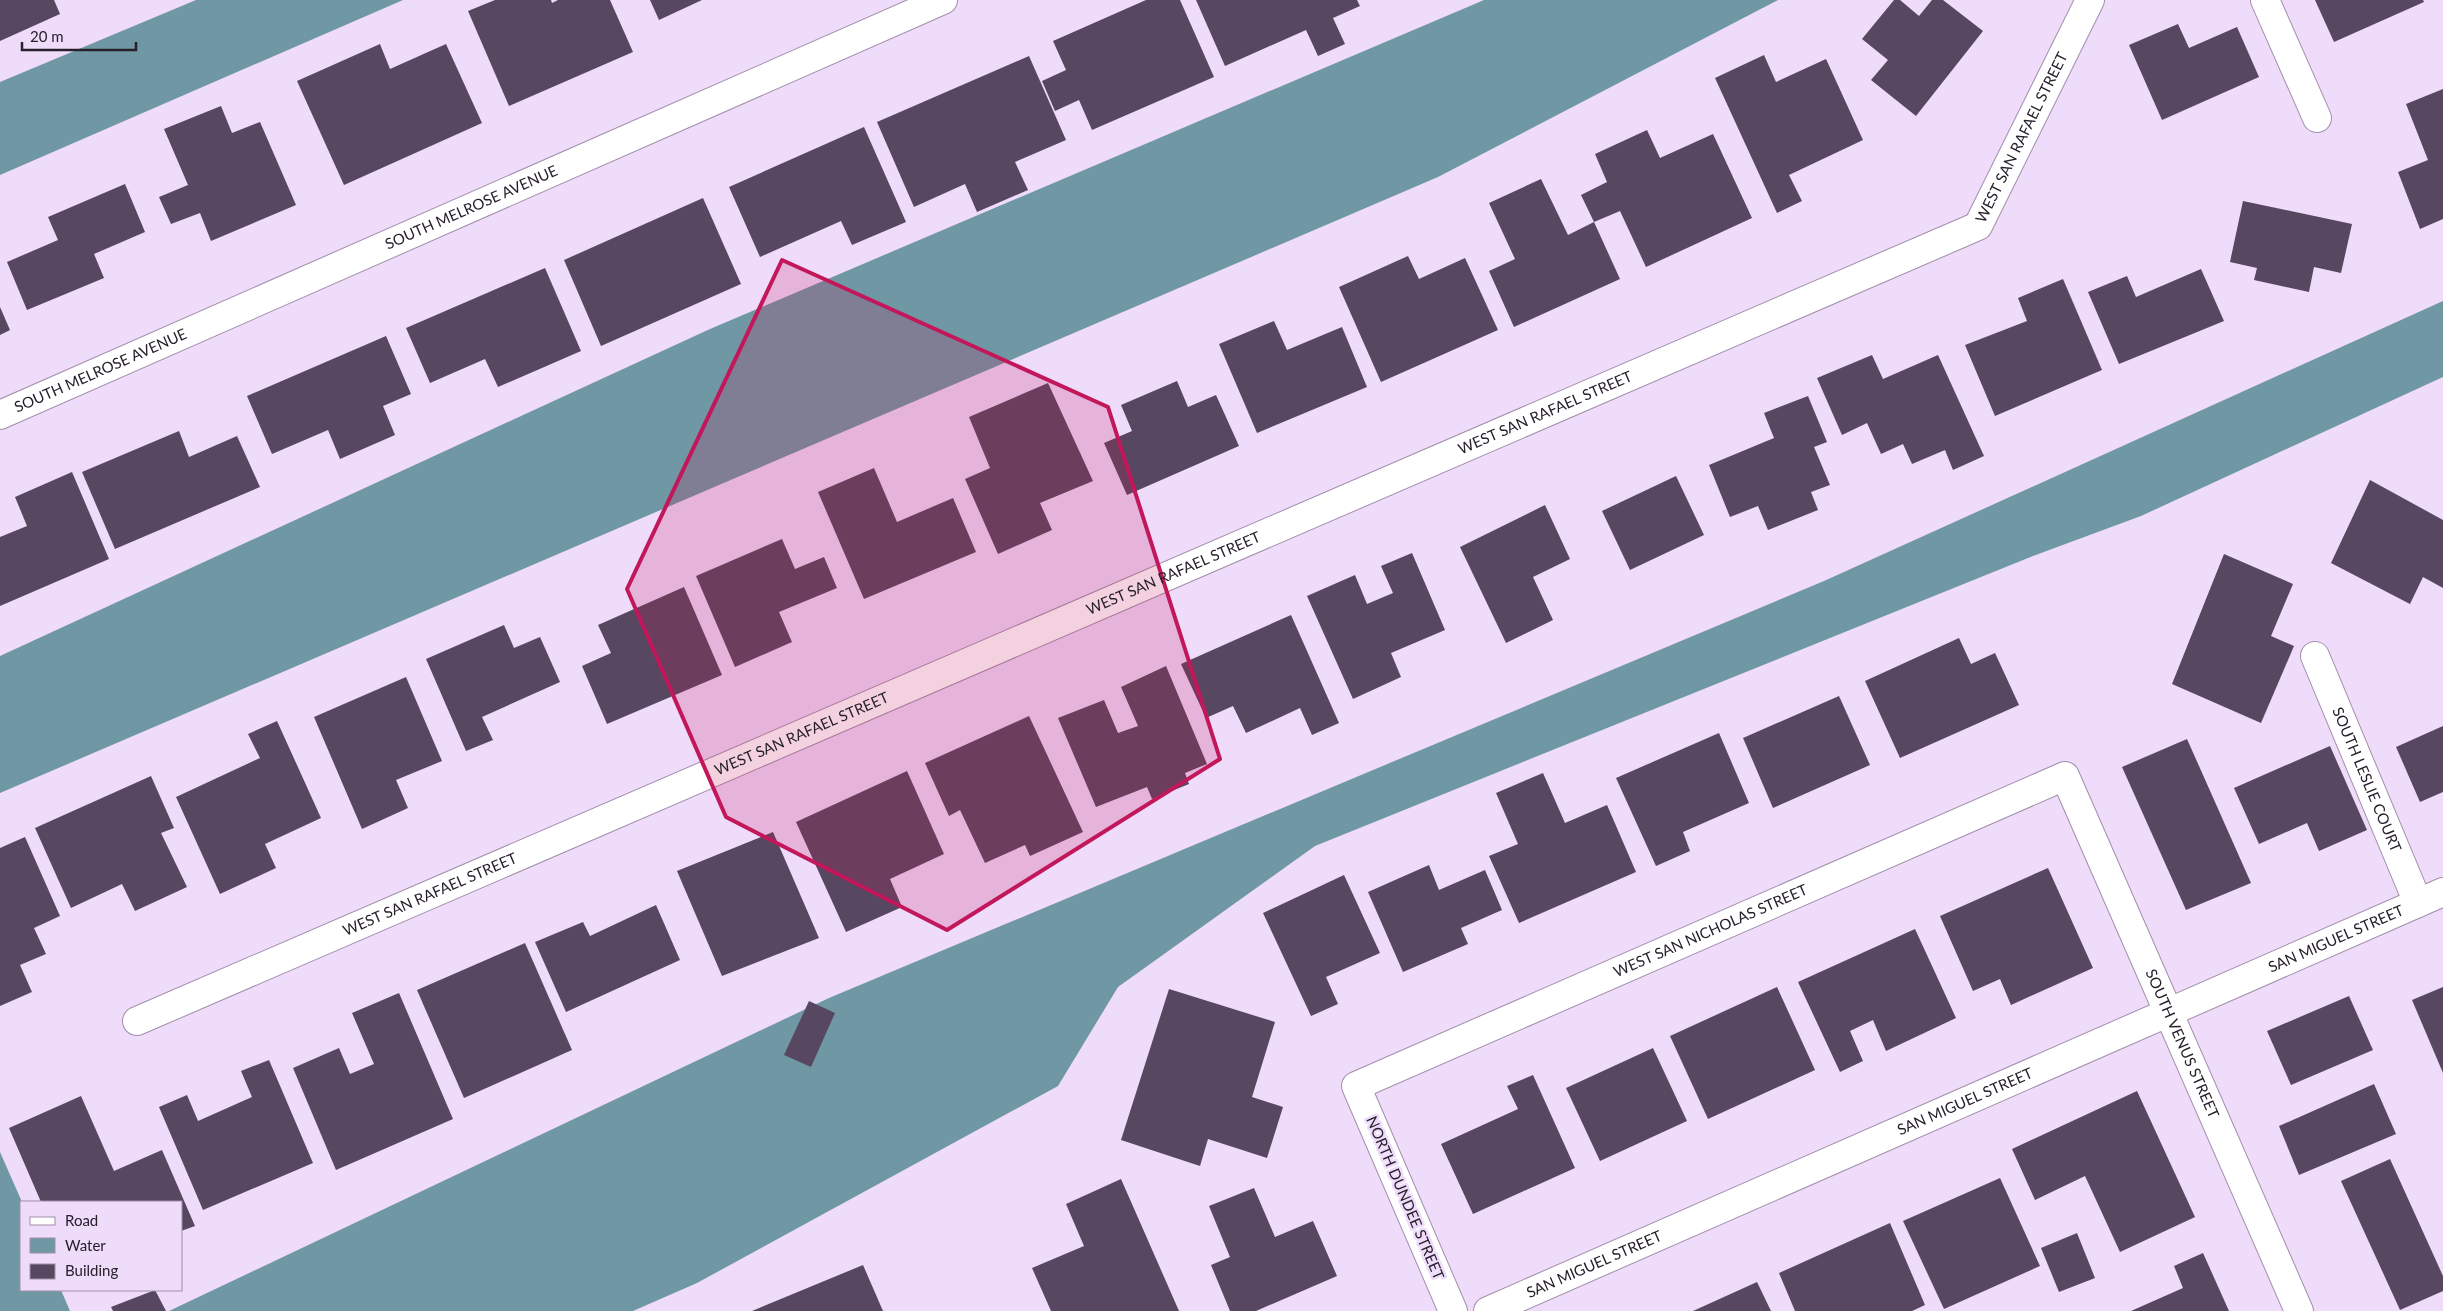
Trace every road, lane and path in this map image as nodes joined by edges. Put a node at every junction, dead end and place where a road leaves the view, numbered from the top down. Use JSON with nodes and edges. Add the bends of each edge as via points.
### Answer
{"nodes":[{"id":1,"x":943,"y":0,"type":"edge"},
{"id":2,"x":2090,"y":0,"type":"edge"},
{"id":3,"x":2265,"y":0,"type":"edge"},
{"id":4,"x":2316,"y":118,"type":"dead end"},
{"id":5,"x":0,"y":415,"type":"edge"},
{"id":6,"x":2315,"y":656,"type":"dead end"},
{"id":7,"x":2065,"y":776,"type":"joint"},
{"id":8,"x":2443,"y":892,"type":"edge"},
{"id":9,"x":2418,"y":903,"type":"junction"},
{"id":10,"x":2169,"y":1012,"type":"junction"},
{"id":11,"x":137,"y":1021,"type":"dead end"},
{"id":12,"x":1356,"y":1086,"type":"joint"},
{"id":13,"x":1453,"y":1311,"type":"edge"},
{"id":14,"x":1488,"y":1311,"type":"edge"},
{"id":15,"x":2299,"y":1311,"type":"edge"}],
"edges":[{"from":1,"to":5,"type":"street","name":"SOUTH MELROSE AVENUE"},
{"from":2,"to":11,"type":"street","name":"WEST SAN RAFAEL STREET","via":[[1978,226]]},
{"from":3,"to":4,"type":"street"},
{"from":6,"to":9,"type":"street","name":"SOUTH LESLIE COURT"},
{"from":7,"to":10,"type":"street","name":"SOUTH VENUS STREET"},
{"from":7,"to":12,"type":"street","name":"WEST SAN NICHOLAS STREET"},
{"from":8,"to":9,"type":"street","name":"SAN MIGUEL STREET"},
{"from":9,"to":10,"type":"street","name":"SAN MIGUEL STREET"},
{"from":10,"to":14,"type":"street","name":"SAN MIGUEL STREET"},
{"from":10,"to":15,"type":"street","name":"SOUTH VENUS STREET"},
{"from":12,"to":13,"type":"street","name":"NORTH DUNDEE STREET"}]}
